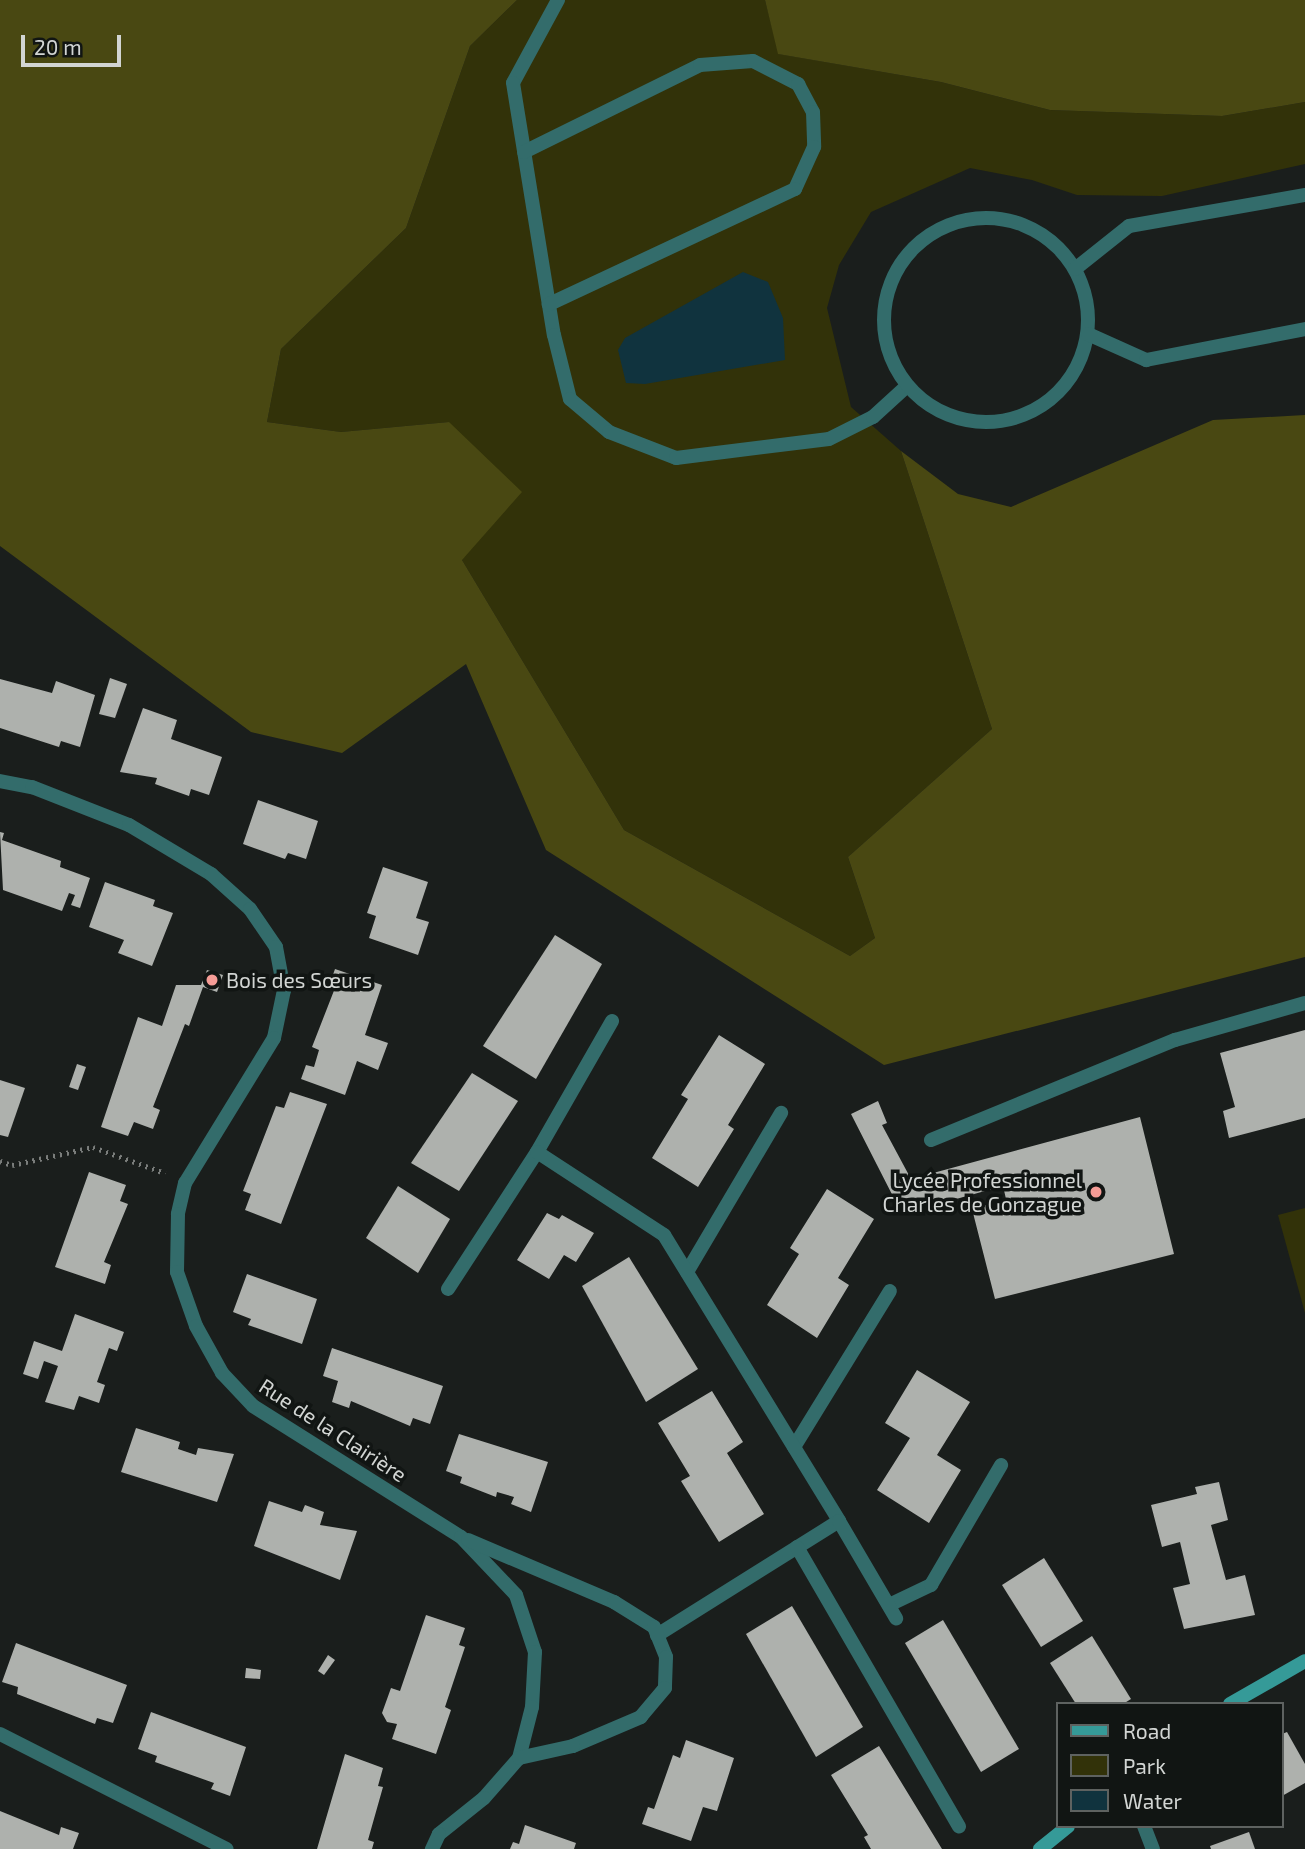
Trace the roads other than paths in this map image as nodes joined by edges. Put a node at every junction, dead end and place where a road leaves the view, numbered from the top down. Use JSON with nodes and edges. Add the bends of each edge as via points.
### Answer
{"nodes":[{"id":1,"x":558,"y":0,"type":"edge"},
{"id":2,"x":524,"y":152,"type":"junction"},
{"id":3,"x":1305,"y":195,"type":"edge"},
{"id":4,"x":1075,"y":269,"type":"junction"},
{"id":5,"x":549,"y":304,"type":"junction"},
{"id":6,"x":1305,"y":328,"type":"edge"},
{"id":7,"x":1088,"y":334,"type":"junction"},
{"id":8,"x":907,"y":386,"type":"junction"},
{"id":9,"x":0,"y":781,"type":"edge"},
{"id":10,"x":1305,"y":1003,"type":"edge"},
{"id":11,"x":612,"y":1021,"type":"dead end"},
{"id":12,"x":782,"y":1113,"type":"dead end"},
{"id":13,"x":931,"y":1140,"type":"dead end"},
{"id":14,"x":537,"y":1152,"type":"junction"},
{"id":15,"x":687,"y":1272,"type":"junction"},
{"id":16,"x":448,"y":1289,"type":"dead end"},
{"id":17,"x":890,"y":1290,"type":"dead end"},
{"id":18,"x":794,"y":1447,"type":"junction"},
{"id":19,"x":1001,"y":1465,"type":"dead end"},
{"id":20,"x":839,"y":1521,"type":"junction"},
{"id":21,"x":461,"y":1537,"type":"junction"},
{"id":22,"x":797,"y":1547,"type":"junction"},
{"id":23,"x":657,"y":1635,"type":"junction"},
{"id":24,"x":1305,"y":1661,"type":"edge"},
{"id":25,"x":1233,"y":1702,"type":"edge"},
{"id":26,"x":0,"y":1734,"type":"edge"},
{"id":27,"x":519,"y":1758,"type":"junction"},
{"id":28,"x":959,"y":1827,"type":"dead end"},
{"id":29,"x":1066,"y":1828,"type":"edge"},
{"id":30,"x":1145,"y":1828,"type":"edge"},
{"id":31,"x":227,"y":1849,"type":"edge"},
{"id":32,"x":432,"y":1849,"type":"edge"},
{"id":33,"x":1040,"y":1849,"type":"edge"},
{"id":34,"x":1153,"y":1849,"type":"edge"}],
"edges":[{"from":1,"to":2,"type":"street","via":[[513,83]]},
{"from":2,"to":5,"type":"street"},
{"from":2,"to":5,"type":"street","via":[[700,65],[753,61],[798,84],[813,112],[814,147],[795,189]]},
{"from":3,"to":4,"type":"street","via":[[1129,226]]},
{"from":4,"to":7,"type":"street","via":[[1087,300]]},
{"from":4,"to":8,"type":"street","via":[[1054,242],[1014,222],[992,217],[958,220],[927,235],[903,259],[888,290],[883,323],[890,357]]},
{"from":5,"to":8,"type":"street","via":[[570,399],[609,432],[676,458],[829,439],[873,417]]},
{"from":6,"to":7,"type":"street","via":[[1146,360]]},
{"from":7,"to":8,"type":"street","via":[[1078,366],[1058,394],[1031,413],[998,422],[965,421],[933,408]]},
{"from":9,"to":21,"type":"street","name":"Rue de la Clairière","via":[[32,787],[129,825],[211,874],[250,909],[276,947],[284,990],[274,1038],[185,1183],[178,1214],[177,1272],[196,1326],[222,1373],[253,1406]]},
{"from":10,"to":13,"type":"street","via":[[1175,1040]]},
{"from":11,"to":14,"type":"street"},
{"from":12,"to":15,"type":"street"},
{"from":14,"to":15,"type":"street","via":[[664,1235]]},
{"from":14,"to":16,"type":"street"},
{"from":15,"to":18,"type":"street"},
{"from":17,"to":18,"type":"street"},
{"from":18,"to":20,"type":"street"},
{"from":19,"to":20,"type":"street","via":[[931,1585],[893,1612]]},
{"from":20,"to":22,"type":"street"},
{"from":21,"to":23,"type":"street","via":[[614,1602],[654,1627]]},
{"from":21,"to":27,"type":"street","name":"Rue de la Clairière","via":[[516,1595],[535,1652],[532,1707]]},
{"from":22,"to":23,"type":"street"},
{"from":22,"to":28,"type":"street"},
{"from":23,"to":27,"type":"street","via":[[666,1657],[666,1688],[640,1717],[573,1746]]},
{"from":24,"to":25,"type":"street"},
{"from":26,"to":31,"type":"street"},
{"from":27,"to":32,"type":"street","name":"Rue de la Clairière","via":[[484,1798],[439,1834]]},
{"from":29,"to":33,"type":"street"},
{"from":30,"to":34,"type":"street"}]}
